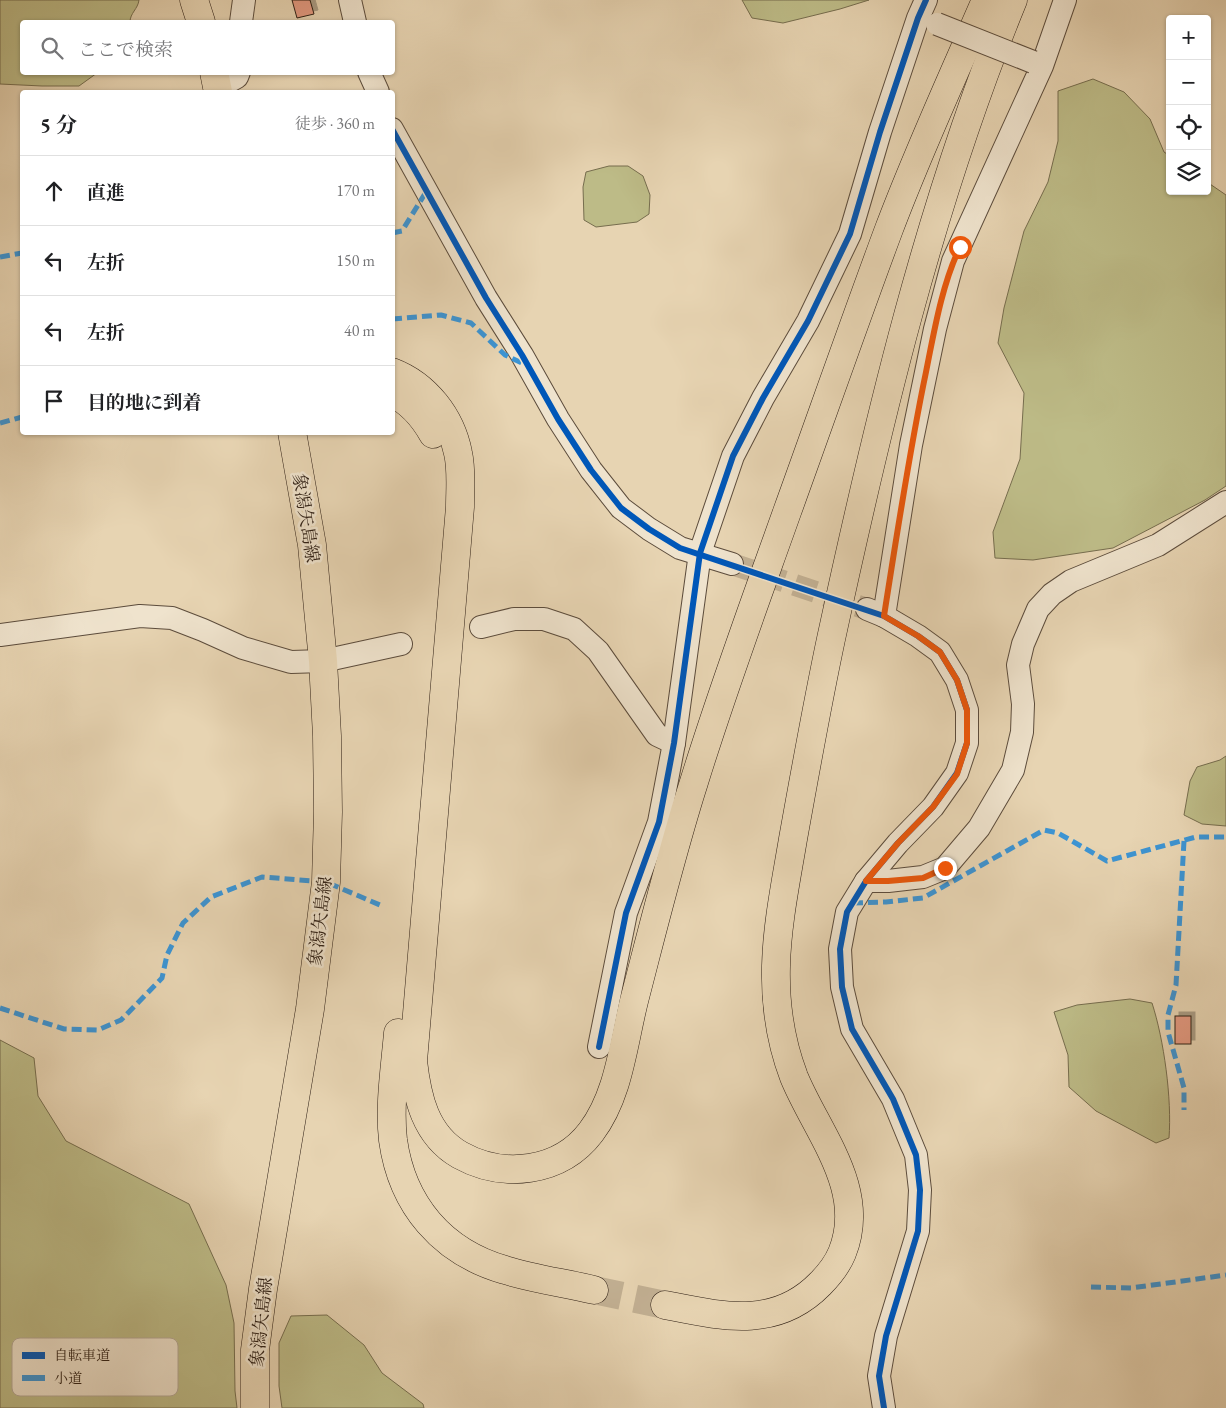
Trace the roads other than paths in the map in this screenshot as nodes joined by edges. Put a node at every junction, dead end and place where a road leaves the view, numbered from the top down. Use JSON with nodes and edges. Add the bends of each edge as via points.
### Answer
{"nodes":[{"id":1,"x":194,"y":0,"type":"edge"},
{"id":2,"x":244,"y":0,"type":"edge"},
{"id":3,"x":350,"y":0,"type":"edge"},
{"id":4,"x":986,"y":0,"type":"edge"},
{"id":5,"x":1013,"y":0,"type":"edge"},
{"id":6,"x":1065,"y":0,"type":"edge"},
{"id":7,"x":927,"y":14,"type":"edge"},
{"id":8,"x":200,"y":20,"type":"edge"},
{"id":9,"x":242,"y":20,"type":"edge"},
{"id":10,"x":355,"y":20,"type":"edge"},
{"id":11,"x":974,"y":61,"type":"junction"},
{"id":12,"x":1037,"y":64,"type":"junction"},
{"id":13,"x":238,"y":75,"type":"edge"},
{"id":14,"x":371,"y":75,"type":"edge"},
{"id":15,"x":216,"y":85,"type":"edge"},
{"id":16,"x":377,"y":90,"type":"edge"},
{"id":17,"x":395,"y":134,"type":"edge"},
{"id":18,"x":395,"y":373,"type":"edge"},
{"id":19,"x":395,"y":394,"type":"edge"},
{"id":20,"x":293,"y":435,"type":"edge"},
{"id":21,"x":1226,"y":502,"type":"edge"},
{"id":22,"x":700,"y":553,"type":"junction"},
{"id":23,"x":732,"y":564,"type":"tunnel mouth"},
{"id":24,"x":481,"y":627,"type":"dead end"},
{"id":25,"x":0,"y":635,"type":"edge"},
{"id":26,"x":402,"y":644,"type":"dead end"},
{"id":27,"x":323,"y":661,"type":"junction"},
{"id":28,"x":674,"y":743,"type":"junction"},
{"id":29,"x":866,"y":881,"type":"junction"},
{"id":30,"x":599,"y":1048,"type":"dead end"},
{"id":31,"x":594,"y":1290,"type":"tunnel mouth"},
{"id":32,"x":665,"y":1305,"type":"tunnel mouth"},
{"id":33,"x":255,"y":1408,"type":"edge"},
{"id":34,"x":884,"y":1408,"type":"edge"}],
"edges":[{"from":1,"to":8,"type":"main road"},
{"from":2,"to":9,"type":"street"},
{"from":3,"to":10,"type":"street"},
{"from":4,"to":11,"type":"main road"},
{"from":5,"to":11,"type":"main road"},
{"from":6,"to":12,"type":"street"},
{"from":7,"to":12,"type":"street","bridge":true},
{"from":7,"to":22,"type":"street","via":[[880,132],[850,234],[808,321],[733,456]]},
{"from":11,"to":18,"type":"main road","via":[[890,226],[729,674],[668,871],[616,1079],[604,1112],[589,1135],[571,1152],[551,1163],[526,1170],[500,1169],[475,1163],[453,1151],[423,1114],[417,1091],[413,1060],[460,517],[460,478],[458,453],[437,406],[422,389]]},
{"from":11,"to":32,"type":"main road","via":[[887,393],[812,726],[778,931],[777,1002],[783,1040],[803,1096],[844,1179],[849,1205],[846,1238],[842,1254],[829,1275],[811,1294],[792,1306],[743,1318]]},
{"from":12,"to":29,"type":"street","via":[[953,261],[935,329],[876,612],[940,652],[957,680],[967,710],[967,743],[957,774],[933,807]]},
{"from":13,"to":15,"type":"street"},
{"from":14,"to":16,"type":"street"},
{"from":17,"to":22,"type":"street","via":[[486,298],[591,470],[621,508],[680,548]]},
{"from":19,"to":31,"type":"main road","via":[[420,413],[432,432],[440,453],[443,479],[396,1059],[393,1138],[398,1168],[409,1195],[424,1218],[446,1241],[474,1258],[504,1270]]},
{"from":20,"to":27,"type":"main road","name":"象潟矢島線","via":[[312,545]]},
{"from":21,"to":29,"type":"street","via":[[1158,546],[1071,581],[1052,594],[1038,609],[1022,644],[1018,665],[1023,704],[1022,732],[1013,770],[979,828],[945,868],[923,878]]},
{"from":22,"to":23,"type":"street"},
{"from":22,"to":28,"type":"street"},
{"from":24,"to":28,"type":"street","via":[[514,619],[544,619],[574,630],[598,651],[657,736]]},
{"from":25,"to":27,"type":"street","via":[[140,616],[172,618],[243,648],[290,662]]},
{"from":26,"to":27,"type":"street"},
{"from":27,"to":33,"type":"main road","name":"象潟矢島線","via":[[327,736],[326,882],[310,1009],[263,1289],[255,1350]]},
{"from":28,"to":30,"type":"street","via":[[659,822],[626,913]]},
{"from":29,"to":34,"type":"street","via":[[847,912],[840,949],[842,987],[852,1029],[893,1099],[916,1155],[920,1190],[918,1232],[886,1336],[879,1376]]}]}
